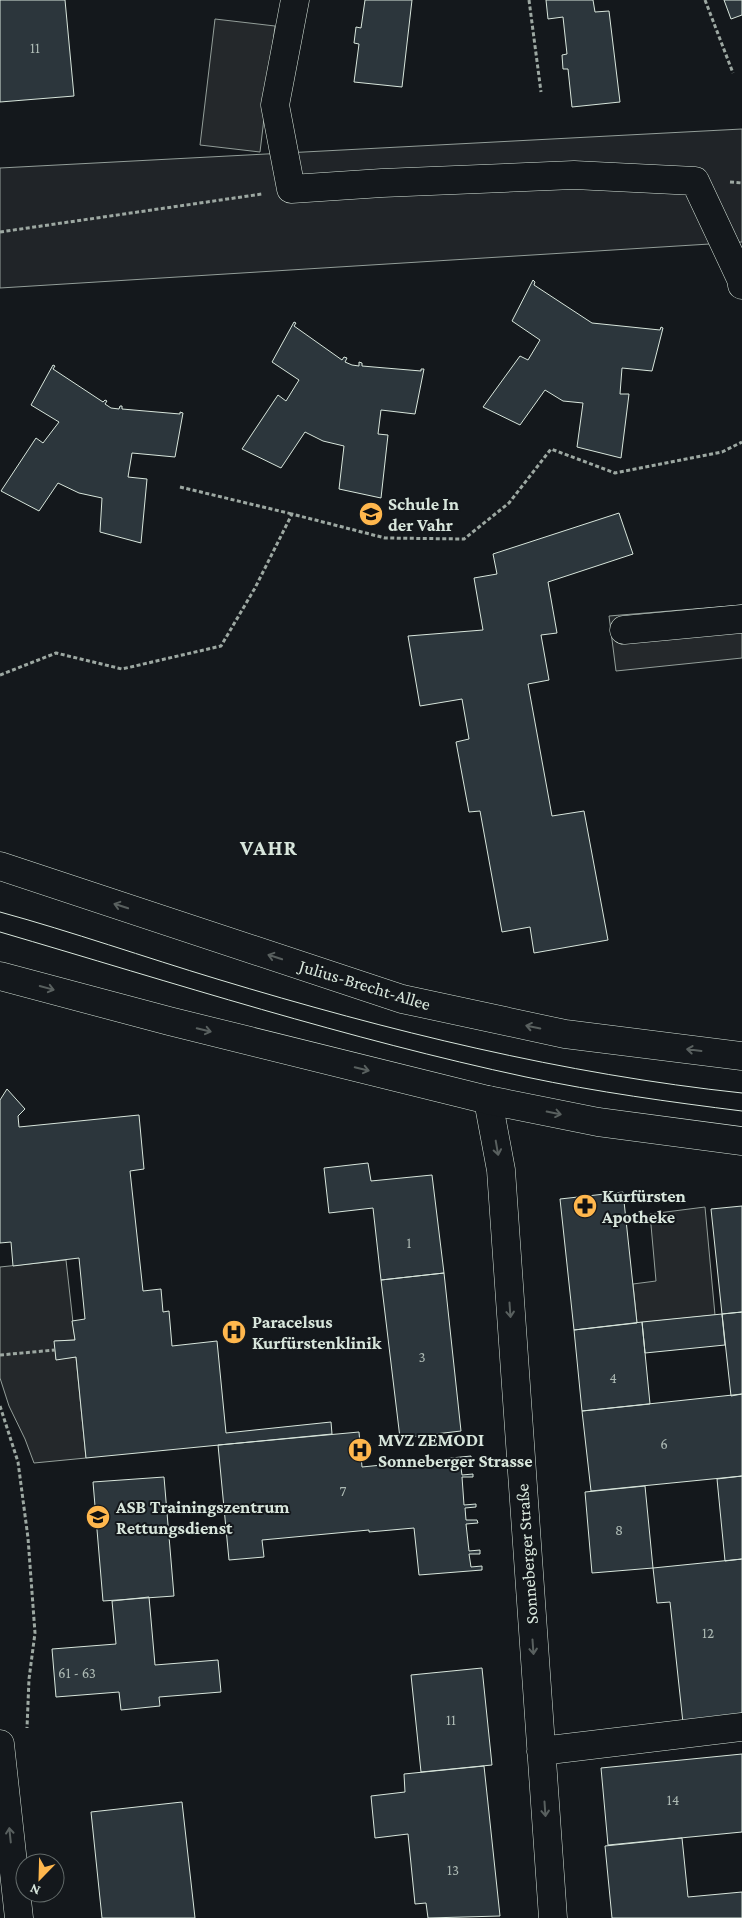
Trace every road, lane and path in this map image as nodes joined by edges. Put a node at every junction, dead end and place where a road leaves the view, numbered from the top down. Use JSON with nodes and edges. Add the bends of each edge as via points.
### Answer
{"nodes":[{"id":1,"x":295,"y":0,"type":"edge"},
{"id":2,"x":529,"y":0,"type":"edge"},
{"id":3,"x":705,"y":0,"type":"edge"},
{"id":4,"x":733,"y":73,"type":"dead end"},
{"id":5,"x":541,"y":92,"type":"dead end"},
{"id":6,"x":291,"y":189,"type":"junction"},
{"id":7,"x":0,"y":232,"type":"edge"},
{"id":8,"x":742,"y":285,"type":"edge"},
{"id":9,"x":742,"y":442,"type":"edge"},
{"id":10,"x":180,"y":487,"type":"dead end"},
{"id":11,"x":292,"y":514,"type":"junction"},
{"id":12,"x":742,"y":619,"type":"edge"},
{"id":13,"x":624,"y":630,"type":"dead end"},
{"id":14,"x":0,"y":675,"type":"edge"},
{"id":15,"x":0,"y":866,"type":"edge"},
{"id":16,"x":0,"y":976,"type":"edge"},
{"id":17,"x":742,"y":1056,"type":"edge"},
{"id":18,"x":488,"y":1100,"type":"junction"},
{"id":19,"x":742,"y":1141,"type":"edge"},
{"id":20,"x":55,"y":1350,"type":"dead end"},
{"id":21,"x":0,"y":1355,"type":"edge"},
{"id":22,"x":0,"y":1406,"type":"edge"},
{"id":23,"x":742,"y":1727,"type":"edge"},
{"id":24,"x":28,"y":1736,"type":"dead end"},
{"id":25,"x":0,"y":1744,"type":"edge"},
{"id":26,"x":541,"y":1751,"type":"junction"},
{"id":27,"x":19,"y":1918,"type":"edge"},
{"id":28,"x":553,"y":1918,"type":"edge"}],
"edges":[{"from":1,"to":6,"type":"main road","via":[[276,105]]},
{"from":2,"to":5,"type":"path"},
{"from":3,"to":4,"type":"path"},
{"from":6,"to":7,"type":"path"},
{"from":6,"to":8,"type":"main road","via":[[574,175],[696,181]]},
{"from":9,"to":11,"type":"path","via":[[722,452],[615,472],[550,449],[509,503],[464,539],[385,538]]},
{"from":10,"to":11,"type":"path"},
{"from":11,"to":14,"type":"path","via":[[221,646],[122,669],[56,652]]},
{"from":12,"to":13,"type":"main road"},
{"from":17,"to":15,"type":"main road","name":"Julius-Brecht-Allee","one_way":true,"via":[[566,1034],[402,1000]]},
{"from":16,"to":18,"type":"main road","one_way":true},
{"from":18,"to":19,"type":"main road","one_way":true,"via":[[598,1122]]},
{"from":18,"to":26,"type":"main road","name":"Sonneberger Straße","one_way":true,"via":[[500,1170]]},
{"from":20,"to":21,"type":"path"},
{"from":22,"to":24,"type":"path","via":[[18,1462],[28,1538],[35,1633],[29,1679]]},
{"from":23,"to":26,"type":"main road"},
{"from":27,"to":25,"type":"main road","one_way":true},
{"from":26,"to":28,"type":"main road","name":"Sonneberger Straße","one_way":true}]}
